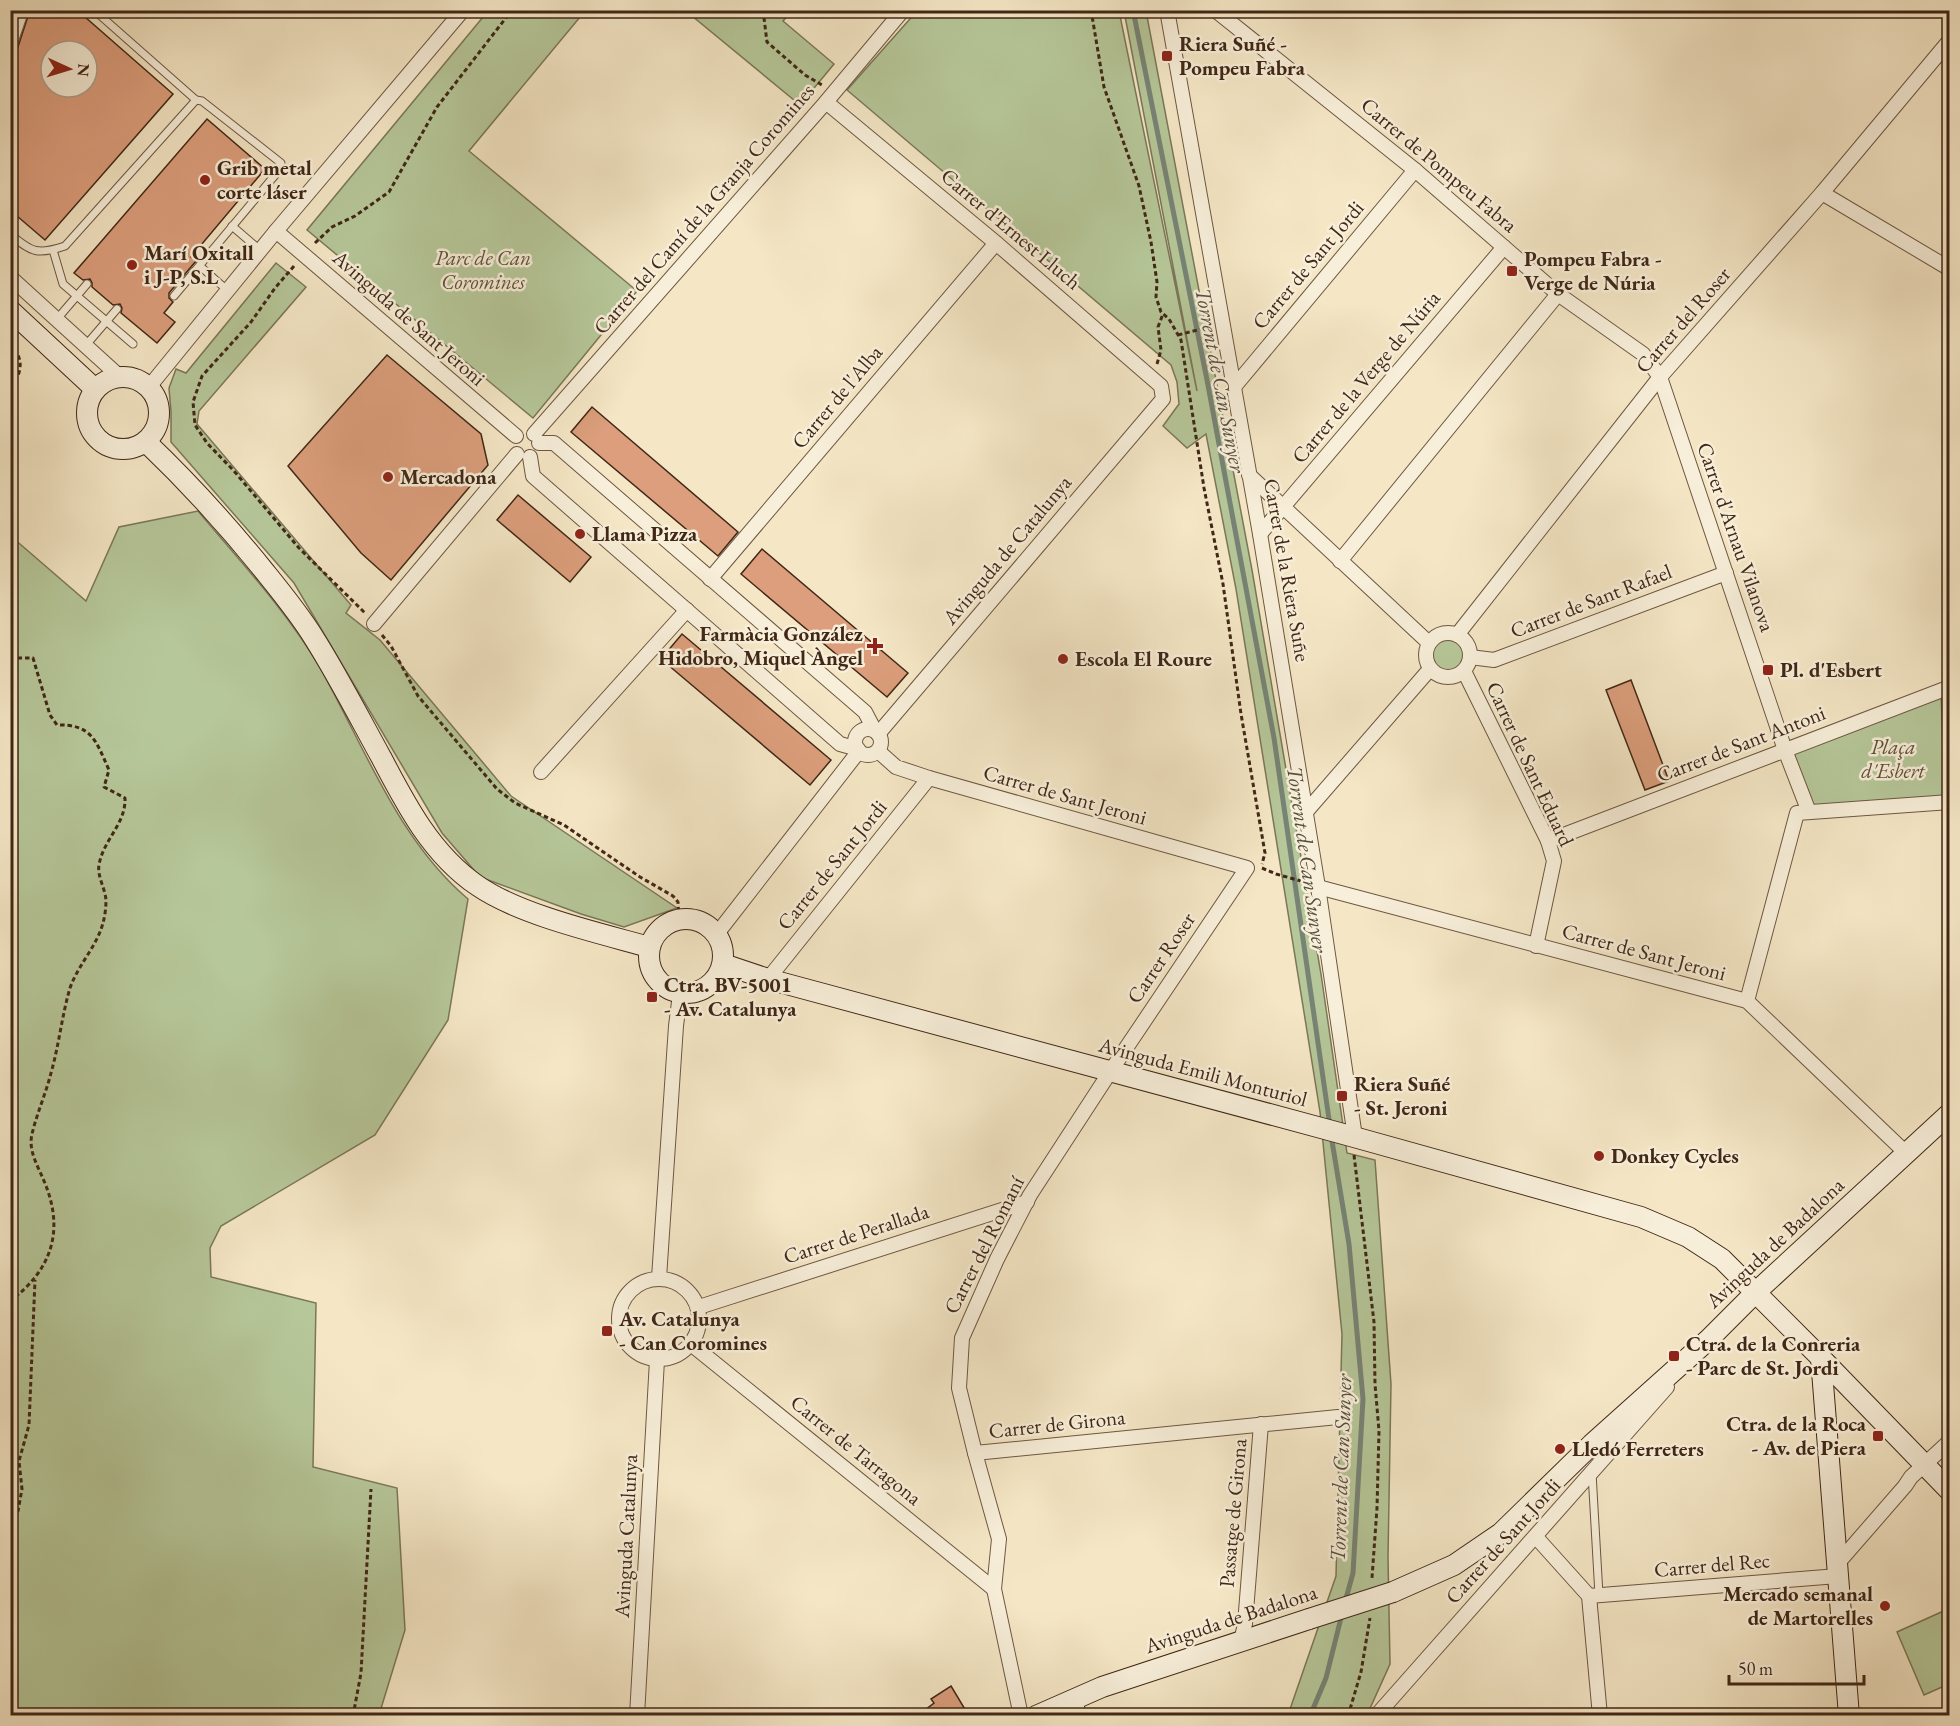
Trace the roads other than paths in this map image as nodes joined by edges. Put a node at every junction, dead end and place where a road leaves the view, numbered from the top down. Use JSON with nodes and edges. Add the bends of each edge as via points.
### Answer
{"nodes":[{"id":1,"x":25,"y":10,"type":"edge"},
{"id":2,"x":94,"y":10,"type":"edge"},
{"id":3,"x":463,"y":10,"type":"edge"},
{"id":4,"x":903,"y":10,"type":"edge"},
{"id":5,"x":1167,"y":10,"type":"edge"},
{"id":6,"x":1215,"y":10,"type":"edge"},
{"id":7,"x":1950,"y":40,"type":"edge"},
{"id":8,"x":10,"y":54,"type":"edge"},
{"id":9,"x":830,"y":97,"type":"junction"},
{"id":10,"x":196,"y":100,"type":"junction"},
{"id":11,"x":1415,"y":170,"type":"junction"},
{"id":12,"x":1822,"y":193,"type":"junction"},
{"id":13,"x":232,"y":226,"type":"junction"},
{"id":14,"x":276,"y":231,"type":"junction"},
{"id":15,"x":13,"y":236,"type":"edge"},
{"id":16,"x":996,"y":243,"type":"junction"},
{"id":17,"x":10,"y":245,"type":"edge"},
{"id":18,"x":1504,"y":247,"type":"junction"},
{"id":19,"x":53,"y":250,"type":"junction"},
{"id":20,"x":260,"y":250,"type":"junction"},
{"id":21,"x":200,"y":266,"type":"junction"},
{"id":22,"x":1950,"y":268,"type":"edge"},
{"id":23,"x":10,"y":277,"type":"edge"},
{"id":24,"x":87,"y":284,"type":"dead end"},
{"id":25,"x":227,"y":290,"type":"junction"},
{"id":26,"x":1558,"y":294,"type":"junction"},
{"id":27,"x":77,"y":296,"type":"junction"},
{"id":28,"x":174,"y":296,"type":"dead end"},
{"id":29,"x":117,"y":309,"type":"dead end"},
{"id":30,"x":10,"y":310,"type":"edge"},
{"id":31,"x":57,"y":320,"type":"junction"},
{"id":32,"x":107,"y":321,"type":"junction"},
{"id":33,"x":133,"y":344,"type":"dead end"},
{"id":34,"x":86,"y":345,"type":"junction"},
{"id":35,"x":120,"y":377,"type":"junction"},
{"id":36,"x":1660,"y":377,"type":"junction"},
{"id":37,"x":148,"y":387,"type":"junction"},
{"id":38,"x":1234,"y":387,"type":"junction"},
{"id":39,"x":96,"y":389,"type":"junction"},
{"id":40,"x":1163,"y":393,"type":"joint"},
{"id":41,"x":516,"y":436,"type":"junction"},
{"id":42,"x":537,"y":439,"type":"junction"},
{"id":43,"x":146,"y":442,"type":"junction"},
{"id":44,"x":523,"y":456,"type":"junction"},
{"id":45,"x":1249,"y":475,"type":"junction"},
{"id":46,"x":1282,"y":508,"type":"junction"},
{"id":47,"x":1260,"y":534,"type":"junction"},
{"id":48,"x":1340,"y":561,"type":"junction"},
{"id":49,"x":1726,"y":573,"type":"junction"},
{"id":50,"x":710,"y":579,"type":"junction"},
{"id":51,"x":687,"y":610,"type":"junction"},
{"id":52,"x":374,"y":624,"type":"dead end"},
{"id":53,"x":1457,"y":635,"type":"junction"},
{"id":54,"x":1429,"y":643,"type":"junction"},
{"id":55,"x":1470,"y":657,"type":"junction"},
{"id":56,"x":1430,"y":669,"type":"junction"},
{"id":57,"x":1464,"y":671,"type":"junction"},
{"id":58,"x":1950,"y":687,"type":"edge"},
{"id":59,"x":877,"y":733,"type":"junction"},
{"id":60,"x":858,"y":750,"type":"junction"},
{"id":61,"x":1785,"y":750,"type":"junction"},
{"id":62,"x":878,"y":751,"type":"junction"},
{"id":63,"x":541,"y":772,"type":"dead end"},
{"id":64,"x":929,"y":778,"type":"junction"},
{"id":65,"x":1950,"y":802,"type":"edge"},
{"id":66,"x":1305,"y":813,"type":"junction"},
{"id":67,"x":1803,"y":813,"type":"junction"},
{"id":68,"x":1548,"y":841,"type":"junction"},
{"id":69,"x":1254,"y":868,"type":"joint"},
{"id":70,"x":1314,"y":885,"type":"junction"},
{"id":71,"x":716,"y":935,"type":"junction"},
{"id":72,"x":1536,"y":946,"type":"junction"},
{"id":73,"x":649,"y":947,"type":"junction"},
{"id":74,"x":723,"y":963,"type":"junction"},
{"id":75,"x":768,"y":979,"type":"junction"},
{"id":76,"x":680,"y":994,"type":"junction"},
{"id":77,"x":1747,"y":1001,"type":"junction"},
{"id":78,"x":1110,"y":1072,"type":"junction"},
{"id":79,"x":1950,"y":1113,"type":"edge"},
{"id":80,"x":1351,"y":1136,"type":"junction"},
{"id":81,"x":1906,"y":1153,"type":"junction"},
{"id":82,"x":1027,"y":1202,"type":"junction"},
{"id":83,"x":659,"y":1278,"type":"junction"},
{"id":84,"x":1756,"y":1292,"type":"junction"},
{"id":85,"x":699,"y":1307,"type":"junction"},
{"id":86,"x":1708,"y":1340,"type":"junction"},
{"id":87,"x":691,"y":1344,"type":"junction"},
{"id":88,"x":1821,"y":1358,"type":"junction"},
{"id":89,"x":657,"y":1360,"type":"junction"},
{"id":90,"x":1338,"y":1416,"type":"dead end"},
{"id":91,"x":1262,"y":1424,"type":"junction"},
{"id":92,"x":1950,"y":1441,"type":"edge"},
{"id":93,"x":975,"y":1454,"type":"junction"},
{"id":94,"x":1924,"y":1464,"type":"junction"},
{"id":95,"x":1592,"y":1473,"type":"junction"},
{"id":96,"x":1950,"y":1491,"type":"edge"},
{"id":97,"x":1536,"y":1537,"type":"junction"},
{"id":98,"x":1838,"y":1570,"type":"junction"},
{"id":99,"x":994,"y":1588,"type":"junction"},
{"id":100,"x":1594,"y":1596,"type":"junction"},
{"id":101,"x":1241,"y":1641,"type":"junction"},
{"id":102,"x":1077,"y":1707,"type":"edge"},
{"id":103,"x":637,"y":1716,"type":"edge"},
{"id":104,"x":1021,"y":1716,"type":"edge"},
{"id":105,"x":1036,"y":1716,"type":"edge"},
{"id":106,"x":1376,"y":1716,"type":"edge"},
{"id":107,"x":1600,"y":1716,"type":"edge"},
{"id":108,"x":1849,"y":1716,"type":"edge"}],
"edges":[{"from":1,"to":8,"type":"lane"},
{"from":2,"to":10,"type":"lane"},
{"from":3,"to":14,"type":"street"},
{"from":4,"to":9,"type":"street","name":"Carrer del Camí de la Granja Coromines"},
{"from":5,"to":38,"type":"street","name":"Carrer de la Riera Suñe"},
{"from":6,"to":11,"type":"street","name":"Carrer de Pompeu Fabra"},
{"from":7,"to":12,"type":"street","name":"Carrer del Roser"},
{"from":9,"to":16,"type":"street","name":"Carrer d'Ernest Lluch"},
{"from":9,"to":42,"type":"street","name":"Carrer del Camí de la Granja Coromines"},
{"from":10,"to":13,"type":"lane","via":[[202,100],[281,163],[281,168]]},
{"from":10,"to":19,"type":"lane","via":[[65,246]]},
{"from":11,"to":18,"type":"street","name":"Carrer de Pompeu Fabra"},
{"from":11,"to":38,"type":"street","name":"Carrer de Sant Jordi"},
{"from":12,"to":22,"type":"street"},
{"from":12,"to":36,"type":"street","name":"Carrer del Roser"},
{"from":13,"to":20,"type":"lane"},
{"from":13,"to":21,"type":"lane"},
{"from":14,"to":20,"type":"street"},
{"from":14,"to":41,"type":"street","name":"Avinguda de Sant Jeroni"},
{"from":15,"to":17,"type":"lane"},
{"from":15,"to":19,"type":"lane","via":[[38,252]]},
{"from":16,"to":40,"type":"street","name":"Carrer d'Ernest Lluch","via":[[1161,386]]},
{"from":16,"to":50,"type":"street","name":"Carrer de l'Alba"},
{"from":18,"to":26,"type":"street","name":"Carrer de Pompeu Fabra"},
{"from":18,"to":46,"type":"street","name":"Carrer de la Verge de Núria"},
{"from":19,"to":27,"type":"lane","via":[[63,284]]},
{"from":20,"to":25,"type":"street"},
{"from":21,"to":25,"type":"lane"},
{"from":21,"to":28,"type":"lane"},
{"from":23,"to":31,"type":"street"},
{"from":24,"to":27,"type":"lane"},
{"from":25,"to":37,"type":"street"},
{"from":26,"to":36,"type":"street","name":"Carrer de Pompeu Fabra","via":[[1644,354]]},
{"from":26,"to":48,"type":"street"},
{"from":27,"to":31,"type":"lane"},
{"from":27,"to":32,"type":"lane"},
{"from":29,"to":32,"type":"lane"},
{"from":30,"to":39,"type":"street"},
{"from":31,"to":34,"type":"street"},
{"from":32,"to":33,"type":"lane"},
{"from":32,"to":34,"type":"lane"},
{"from":34,"to":35,"type":"street"},
{"from":35,"to":37,"type":"street","via":[[138,379]]},
{"from":35,"to":39,"type":"street"},
{"from":36,"to":49,"type":"street","name":"Carrer d'Arnau Vilanova"},
{"from":36,"to":53,"type":"street","name":"Carrer del Roser"},
{"from":37,"to":43,"type":"street","via":[[157,399],[160,415],[156,430]]},
{"from":38,"to":45,"type":"street","name":"Carrer de la Riera Suñe"},
{"from":39,"to":43,"type":"street","via":[[87,409],[94,436],[105,446],[119,450]]},
{"from":40,"to":59,"type":"street","name":"Avinguda de Catalunya","via":[[1163,399]]},
{"from":41,"to":42,"type":"street","via":[[526,431]]},
{"from":41,"to":44,"type":"street","via":[[513,444]]},
{"from":42,"to":44,"type":"street","via":[[538,450]]},
{"from":42,"to":50,"type":"street","via":[[554,443]]},
{"from":43,"to":73,"type":"street","via":[[190,484],[296,611],[327,658],[404,800],[446,858],[477,886],[498,898]]},
{"from":44,"to":51,"type":"street","via":[[533,476]]},
{"from":44,"to":52,"type":"street"},
{"from":45,"to":46,"type":"street"},
{"from":45,"to":47,"type":"street","name":"Carrer de la Riera Suñe"},
{"from":46,"to":47,"type":"street","name":"Carrer de la Verge de Núria"},
{"from":46,"to":48,"type":"street"},
{"from":47,"to":66,"type":"street","name":"Carrer de la Riera Suñe"},
{"from":48,"to":54,"type":"street"},
{"from":49,"to":55,"type":"street","name":"Carrer de Sant Rafael","via":[[1494,660]]},
{"from":49,"to":61,"type":"street","name":"Carrer d'Arnau Vilanova"},
{"from":50,"to":59,"type":"street","via":[[865,712]]},
{"from":51,"to":60,"type":"street","via":[[840,744]]},
{"from":51,"to":63,"type":"street"},
{"from":53,"to":54,"type":"street","via":[[1442,634]]},
{"from":53,"to":55,"type":"street","via":[[1468,646]]},
{"from":54,"to":56,"type":"street","via":[[1426,658]]},
{"from":55,"to":57,"type":"street"},
{"from":56,"to":57,"type":"street","via":[[1445,677]]},
{"from":56,"to":66,"type":"street"},
{"from":57,"to":68,"type":"street","name":"Carrer de Sant Eduard"},
{"from":58,"to":61,"type":"street","name":"Carrer de Sant Antoni"},
{"from":59,"to":60,"type":"street","via":[[861,731],[856,740]]},
{"from":59,"to":62,"type":"street","via":[[881,743]]},
{"from":60,"to":62,"type":"street","via":[[869,755]]},
{"from":60,"to":71,"type":"street"},
{"from":61,"to":67,"type":"street","name":"Carrer d'Arnau Vilanova"},
{"from":61,"to":68,"type":"street","name":"Carrer de Sant Antoni"},
{"from":62,"to":64,"type":"street","name":"Carrer de Sant Jeroni","via":[[896,767]]},
{"from":64,"to":69,"type":"street","name":"Carrer de Sant Jeroni"},
{"from":64,"to":75,"type":"street","name":"Carrer de Sant Jordi"},
{"from":65,"to":67,"type":"street"},
{"from":66,"to":70,"type":"street","name":"Carrer de la Riera Suñe"},
{"from":67,"to":77,"type":"street"},
{"from":68,"to":72,"type":"street","name":"Carrer de Sant Eduard","via":[[1554,861]]},
{"from":69,"to":78,"type":"street","name":"Carrer Roser"},
{"from":70,"to":72,"type":"street","name":"Carrer de Sant Jeroni"},
{"from":70,"to":80,"type":"street","name":"Carrer de la Riera Suñe"},
{"from":71,"to":73,"type":"street","via":[[697,920],[679,920],[659,930]]},
{"from":71,"to":74,"type":"street","via":[[721,941]]},
{"from":72,"to":77,"type":"street","name":"Carrer de Sant Jeroni"},
{"from":73,"to":76,"type":"street","via":[[655,977],[661,985]]},
{"from":74,"to":75,"type":"street","name":"Avinguda Emili Monturiol"},
{"from":74,"to":76,"type":"street","via":[[715,981],[703,990]]},
{"from":75,"to":78,"type":"street","name":"Avinguda Emili Monturiol"},
{"from":76,"to":83,"type":"street"},
{"from":77,"to":81,"type":"street","name":"Carrer de Sant Jeroni"},
{"from":78,"to":80,"type":"street","name":"Avinguda Emili Monturiol"},
{"from":78,"to":82,"type":"street","name":"Carrer del Romaní"},
{"from":79,"to":81,"type":"street","name":"Avinguda de Badalona"},
{"from":80,"to":84,"type":"street","name":"Avinguda Emili Monturiol","via":[[1641,1216],[1688,1237],[1722,1259]]},
{"from":81,"to":84,"type":"street","name":"Avinguda de Badalona"},
{"from":82,"to":85,"type":"street","name":"Carrer de Perallada"},
{"from":82,"to":93,"type":"street","name":"Carrer del Romaní","via":[[962,1338],[959,1388]]},
{"from":83,"to":85,"type":"street","via":[[685,1287]]},
{"from":83,"to":89,"type":"street","via":[[639,1284],[628,1293],[619,1316],[630,1346]]},
{"from":84,"to":86,"type":"street","name":"Avinguda de Badalona"},
{"from":84,"to":88,"type":"street","name":"Avinguda Emili Monturiol"},
{"from":85,"to":87,"type":"street","via":[[700,1321]]},
{"from":86,"to":95,"type":"street","name":"Carrer de Sant Jordi"},
{"from":86,"to":101,"type":"street","name":"Avinguda de Badalona","bridge":true,"via":[[1592,1444],[1501,1533],[1454,1565],[1393,1592]]},
{"from":87,"to":89,"type":"street","via":[[672,1358]]},
{"from":87,"to":99,"type":"street","name":"Carrer de Tarragona"},
{"from":88,"to":94,"type":"street","name":"Avinguda Emili Monturiol"},
{"from":88,"to":98,"type":"street"},
{"from":89,"to":103,"type":"street","name":"Avinguda Catalunya"},
{"from":90,"to":91,"type":"street","name":"Carrer de Girona"},
{"from":91,"to":93,"type":"street","name":"Carrer de Girona"},
{"from":91,"to":101,"type":"street","name":"Passatge de Girona"},
{"from":92,"to":94,"type":"street"},
{"from":93,"to":99,"type":"street","name":"Carrer de Girona","via":[[999,1539]]},
{"from":94,"to":96,"type":"street","name":"Avinguda Emili Monturiol"},
{"from":94,"to":98,"type":"street"},
{"from":95,"to":97,"type":"street","name":"Carrer de Sant Jordi"},
{"from":95,"to":100,"type":"lane"},
{"from":97,"to":100,"type":"street"},
{"from":97,"to":106,"type":"street","name":"Carrer de Sant Jordi"},
{"from":98,"to":100,"type":"street","name":"Carrer del Rec"},
{"from":98,"to":108,"type":"street"},
{"from":99,"to":104,"type":"street","name":"Carrer de Girona"},
{"from":100,"to":107,"type":"street"},
{"from":101,"to":102,"type":"street","name":"Avinguda de Badalona","via":[[1102,1687]]},
{"from":102,"to":105,"type":"street","name":"Avinguda de Badalona"}]}
